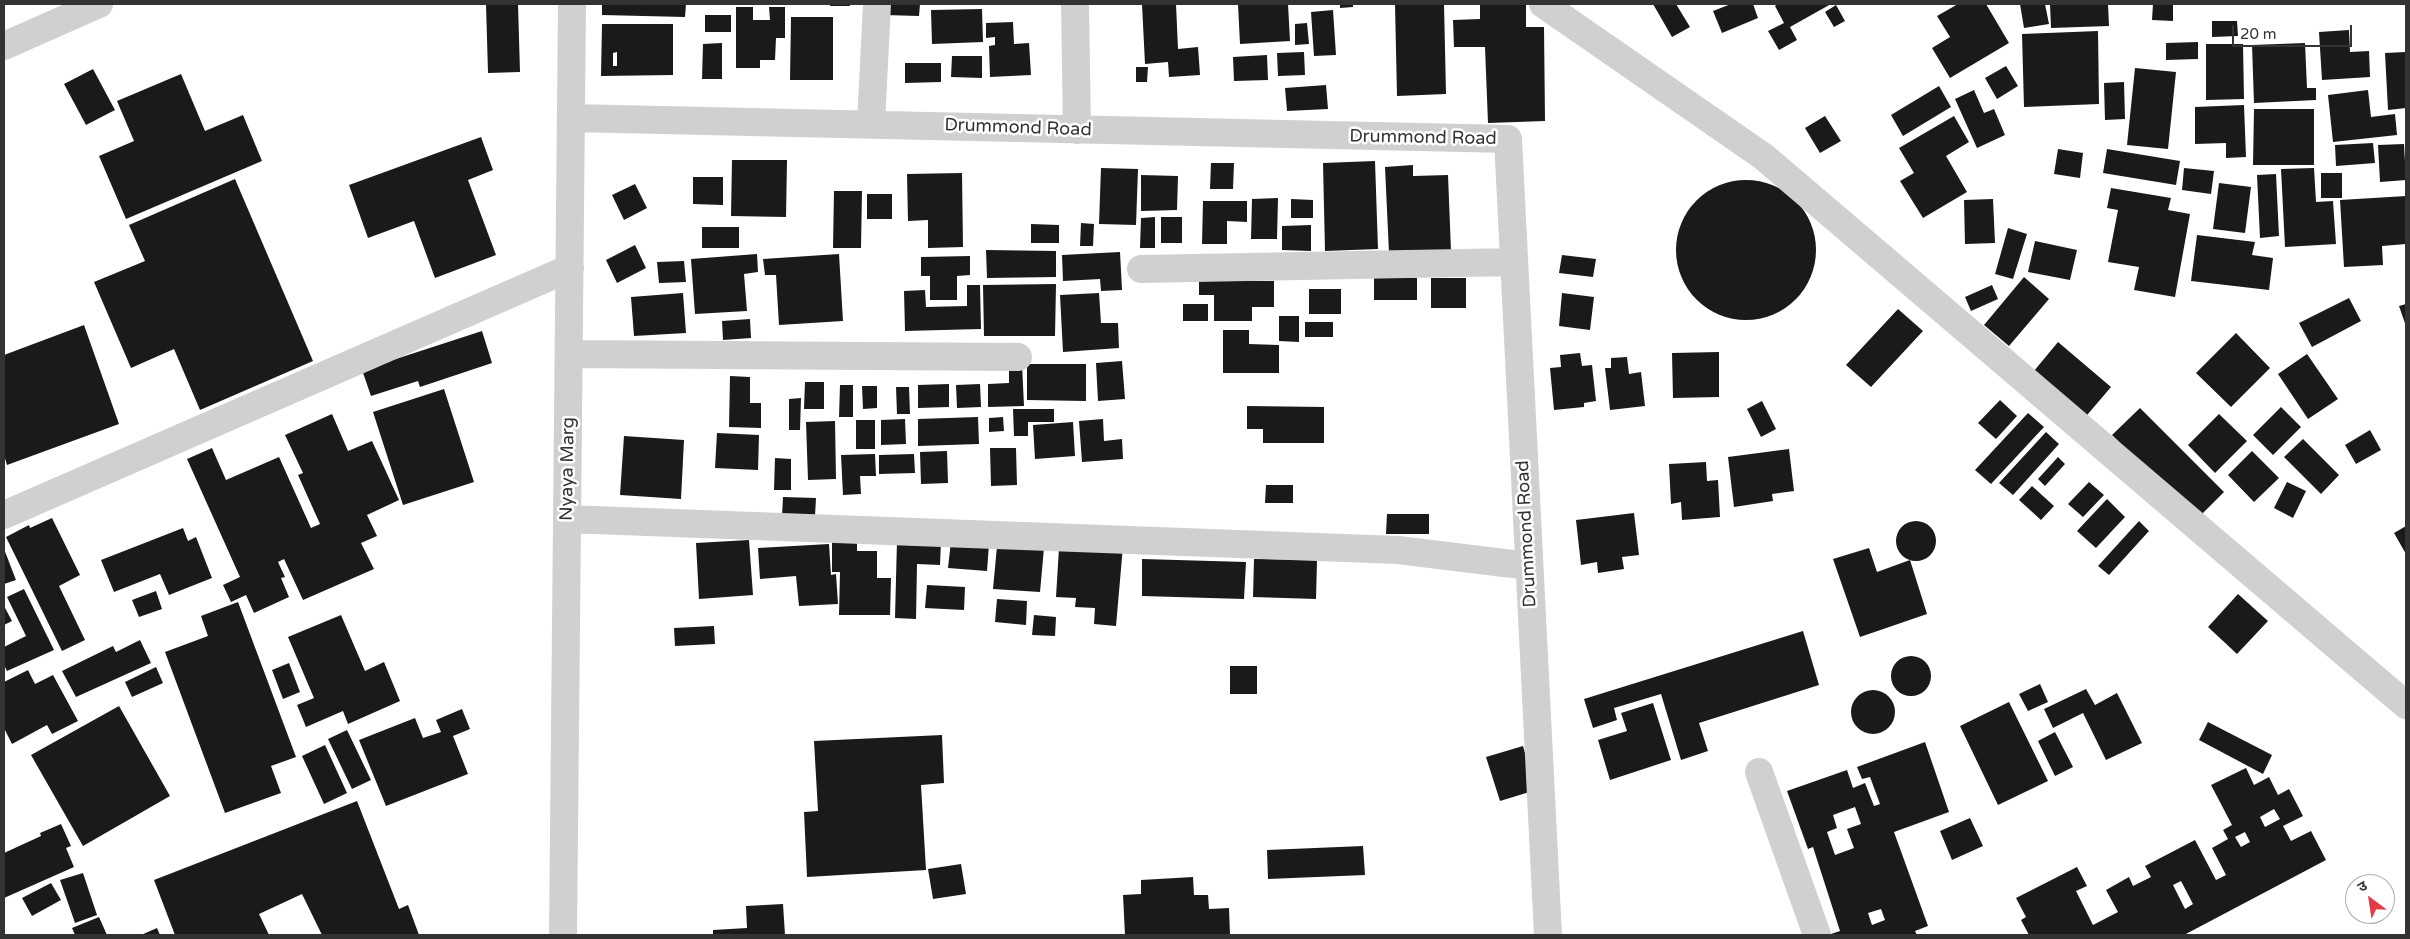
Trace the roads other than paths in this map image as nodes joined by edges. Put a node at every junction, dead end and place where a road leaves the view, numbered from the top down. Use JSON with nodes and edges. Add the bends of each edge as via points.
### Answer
{"nodes":[{"id":1,"x":99,"y":4,"type":"edge"},
{"id":2,"x":572,"y":4,"type":"edge"},
{"id":3,"x":877,"y":4,"type":"edge"},
{"id":4,"x":1074,"y":4,"type":"edge"},
{"id":5,"x":1543,"y":4,"type":"edge"},
{"id":6,"x":4,"y":46,"type":"edge"},
{"id":7,"x":572,"y":118,"type":"junction"},
{"id":8,"x":871,"y":123,"type":"junction"},
{"id":9,"x":1077,"y":130,"type":"junction"},
{"id":10,"x":1514,"y":262,"type":"junction"},
{"id":11,"x":570,"y":268,"type":"junction"},
{"id":12,"x":1141,"y":269,"type":"dead end"},
{"id":13,"x":569,"y":354,"type":"junction"},
{"id":14,"x":1018,"y":358,"type":"dead end"},
{"id":15,"x":4,"y":514,"type":"edge"},
{"id":16,"x":567,"y":519,"type":"junction"},
{"id":17,"x":1529,"y":566,"type":"junction"},
{"id":18,"x":2406,"y":705,"type":"edge"},
{"id":19,"x":1759,"y":772,"type":"dead end"},
{"id":20,"x":564,"y":935,"type":"edge"},
{"id":21,"x":1548,"y":935,"type":"edge"},
{"id":22,"x":1817,"y":935,"type":"edge"}],
"edges":[{"from":1,"to":6,"type":"street"},
{"from":2,"to":7,"type":"street","name":"Nyaya Marg"},
{"from":3,"to":8,"type":"street"},
{"from":4,"to":9,"type":"street"},
{"from":5,"to":18,"type":"street","via":[[1764,157]]},
{"from":7,"to":8,"type":"street","name":"Drummond Road"},
{"from":7,"to":11,"type":"street","name":"Nyaya Marg"},
{"from":8,"to":9,"type":"street","name":"Drummond Road"},
{"from":9,"to":10,"type":"street","name":"Drummond Road","via":[[1508,140]]},
{"from":10,"to":12,"type":"street"},
{"from":10,"to":17,"type":"street","name":"Drummond Road"},
{"from":11,"to":13,"type":"street","name":"Nyaya Marg"},
{"from":11,"to":15,"type":"street"},
{"from":13,"to":14,"type":"street"},
{"from":13,"to":16,"type":"street","name":"Nyaya Marg"},
{"from":16,"to":17,"type":"street","via":[[1398,550]]},
{"from":16,"to":20,"type":"street","name":"Nyaya Marg"},
{"from":17,"to":21,"type":"street","name":"Drummond Road"},
{"from":19,"to":22,"type":"street"}]}
